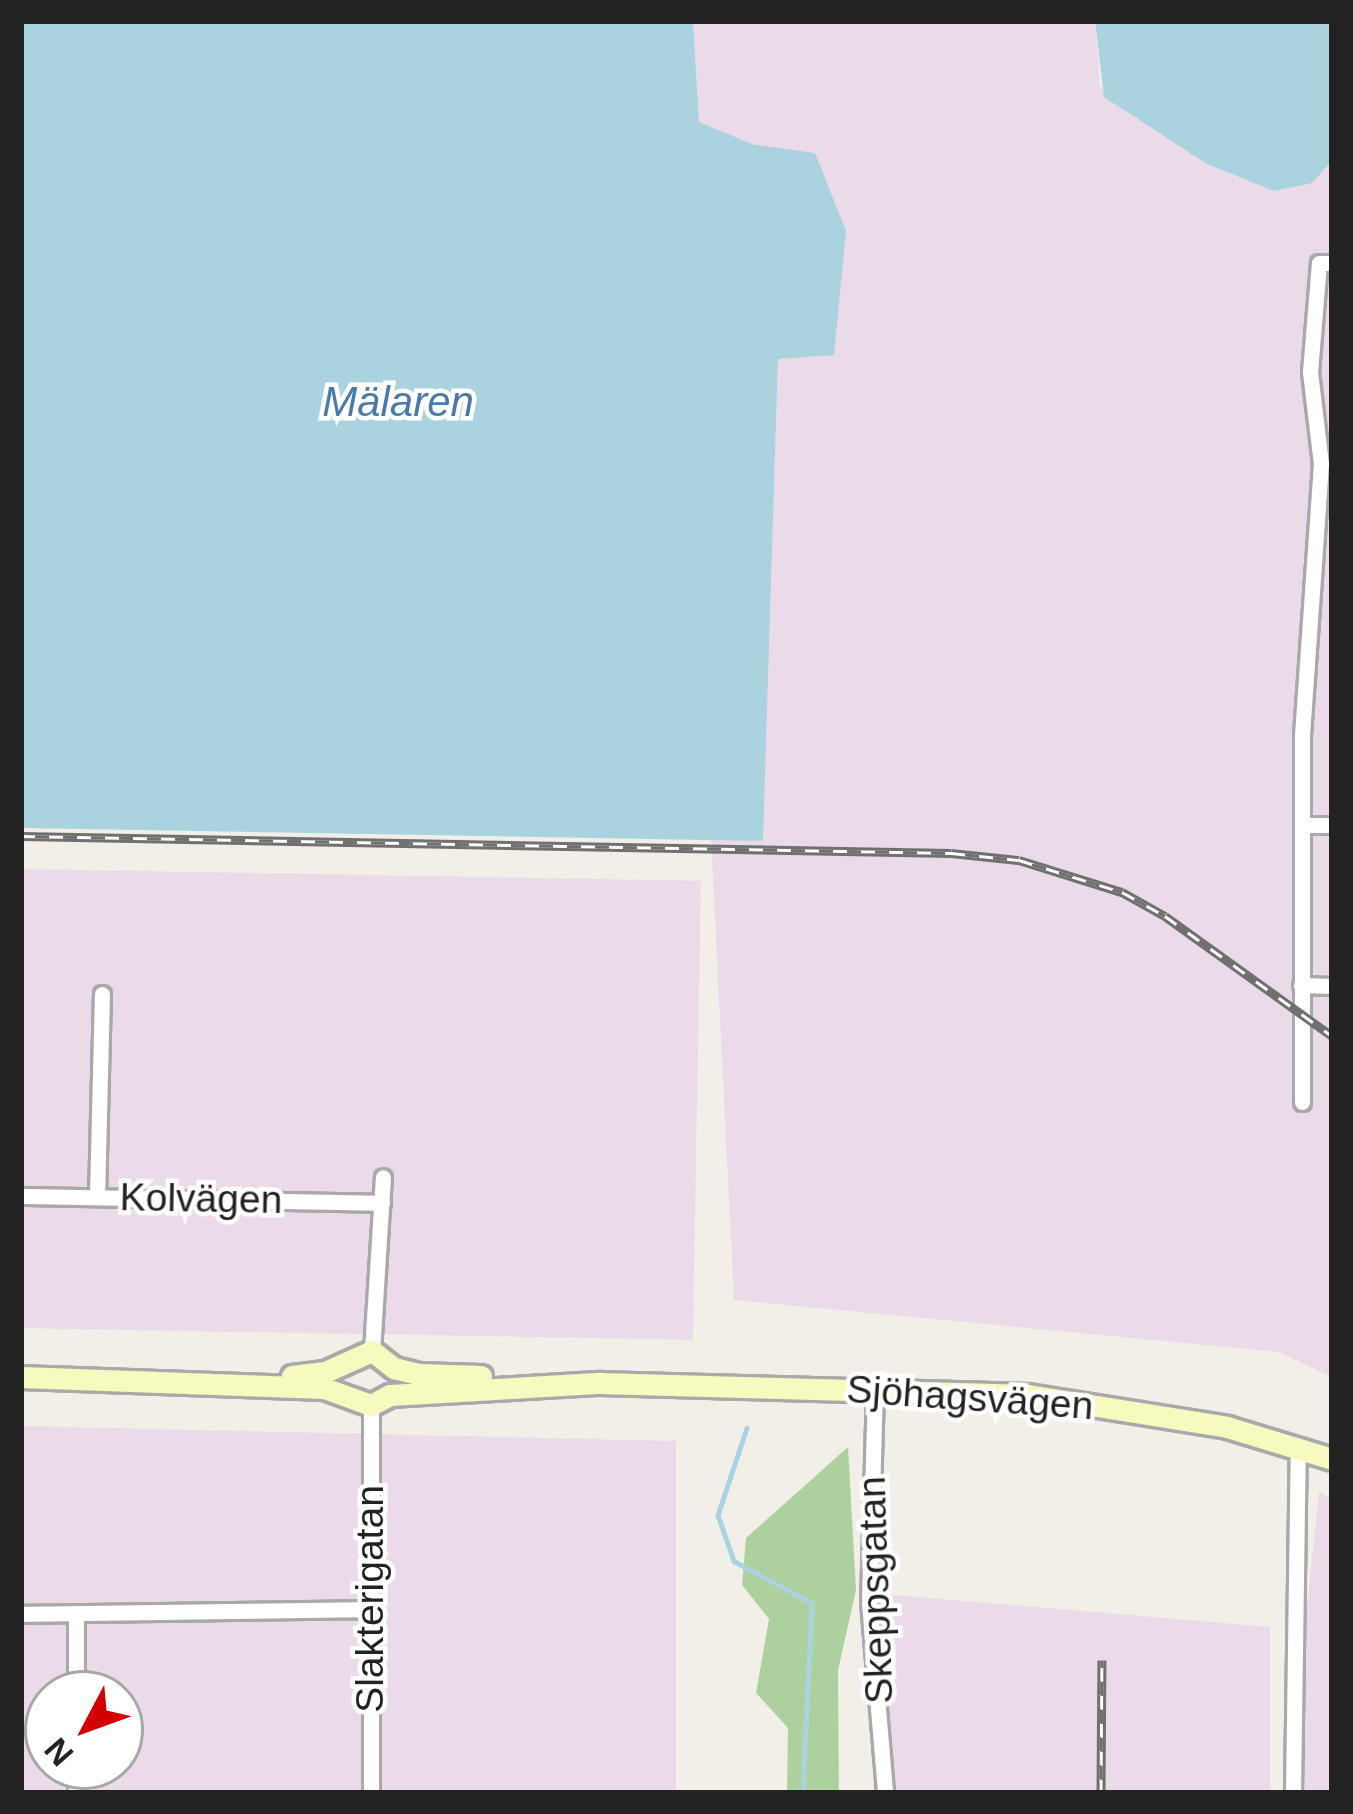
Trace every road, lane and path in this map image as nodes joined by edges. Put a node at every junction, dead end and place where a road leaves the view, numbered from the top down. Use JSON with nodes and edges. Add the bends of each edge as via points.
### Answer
{"nodes":[{"id":1,"x":1332,"y":263,"type":"edge"},
{"id":2,"x":1302,"y":825,"type":"junction"},
{"id":3,"x":1332,"y":825,"type":"edge"},
{"id":4,"x":1301,"y":985,"type":"junction"},
{"id":5,"x":1332,"y":986,"type":"edge"},
{"id":6,"x":102,"y":994,"type":"dead end"},
{"id":7,"x":1302,"y":1102,"type":"dead end"},
{"id":8,"x":383,"y":1177,"type":"dead end"},
{"id":9,"x":21,"y":1196,"type":"edge"},
{"id":10,"x":97,"y":1197,"type":"junction"},
{"id":11,"x":382,"y":1203,"type":"junction"},
{"id":12,"x":372,"y":1352,"type":"junction"},
{"id":13,"x":348,"y":1362,"type":"junction"},
{"id":14,"x":394,"y":1368,"type":"junction"},
{"id":15,"x":21,"y":1377,"type":"edge"},
{"id":16,"x":250,"y":1382,"type":"junction"},
{"id":17,"x":601,"y":1383,"type":"junction"},
{"id":18,"x":875,"y":1388,"type":"junction"},
{"id":19,"x":349,"y":1394,"type":"junction"},
{"id":20,"x":380,"y":1400,"type":"junction"},
{"id":21,"x":1298,"y":1446,"type":"junction"},
{"id":22,"x":1332,"y":1459,"type":"edge"},
{"id":23,"x":370,"y":1609,"type":"junction"},
{"id":24,"x":21,"y":1614,"type":"edge"},
{"id":25,"x":76,"y":1616,"type":"junction"},
{"id":26,"x":76,"y":1670,"type":"edge"},
{"id":27,"x":370,"y":1793,"type":"edge"},
{"id":28,"x":885,"y":1793,"type":"edge"},
{"id":29,"x":1293,"y":1793,"type":"edge"}],
"edges":[{"from":1,"to":2,"type":"street","via":[[1318,263],[1310,372],[1321,464]]},
{"from":2,"to":3,"type":"street"},
{"from":2,"to":4,"type":"street"},
{"from":4,"to":5,"type":"street"},
{"from":4,"to":7,"type":"street"},
{"from":6,"to":10,"type":"street"},
{"from":8,"to":11,"type":"street"},
{"from":9,"to":10,"type":"street","name":"Kolvägen"},
{"from":10,"to":11,"type":"street","name":"Kolvägen"},
{"from":11,"to":12,"type":"street"},
{"from":12,"to":13,"type":"main road","name":"Sjöhagsvägen"},
{"from":12,"to":14,"type":"main road","name":"Sjöhagsvägen"},
{"from":13,"to":16,"type":"main road","name":"Sjöhagsvägen"},
{"from":13,"to":19,"type":"main road"},
{"from":14,"to":17,"type":"main road","name":"Sjöhagsvägen"},
{"from":14,"to":20,"type":"main road"},
{"from":15,"to":16,"type":"main road","name":"Sjöhagsvägen"},
{"from":16,"to":19,"type":"main road","name":"Sjöhagsvägen"},
{"from":17,"to":18,"type":"main road","name":"Sjöhagsvägen"},
{"from":17,"to":20,"type":"main road","name":"Sjöhagsvägen"},
{"from":18,"to":21,"type":"main road","name":"Sjöhagsvägen","via":[[1028,1395]]},
{"from":18,"to":28,"type":"street","name":"Skeppsgatan","via":[[869,1601]]},
{"from":19,"to":20,"type":"main road","name":"Sjöhagsvägen"},
{"from":20,"to":23,"type":"street","name":"Slakterigatan"},
{"from":21,"to":22,"type":"main road","name":"Sjöhagsvägen"},
{"from":21,"to":29,"type":"street"},
{"from":23,"to":25,"type":"street"},
{"from":23,"to":27,"type":"street","name":"Slakterigatan"},
{"from":24,"to":25,"type":"street"},
{"from":25,"to":26,"type":"street"}]}
